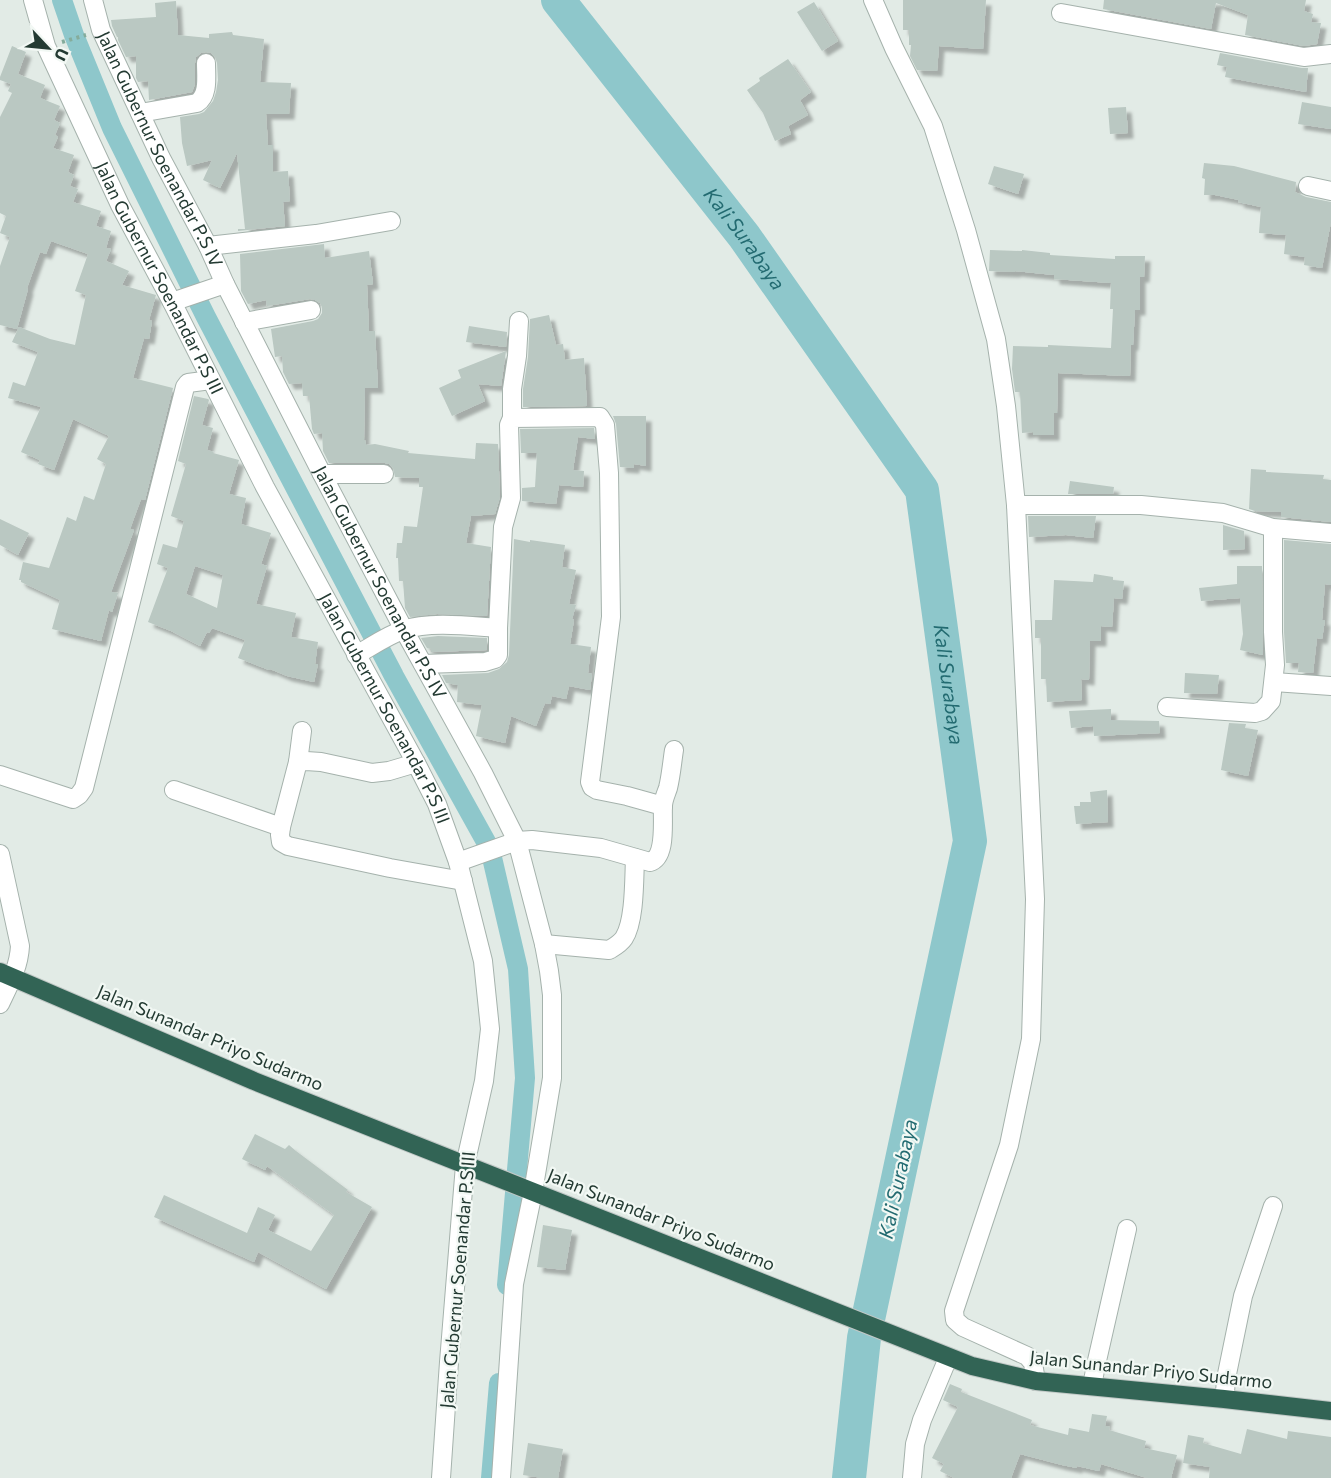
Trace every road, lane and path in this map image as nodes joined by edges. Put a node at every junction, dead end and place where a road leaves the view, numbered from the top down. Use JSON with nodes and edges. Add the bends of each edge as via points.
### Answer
{"nodes":[{"id":1,"x":33,"y":0,"type":"edge"},
{"id":2,"x":93,"y":0,"type":"edge"},
{"id":3,"x":873,"y":0,"type":"edge"},
{"id":4,"x":1061,"y":13,"type":"dead end"},
{"id":5,"x":89,"y":35,"type":"dead end"},
{"id":6,"x":55,"y":44,"type":"dead end"},
{"id":7,"x":1331,"y":54,"type":"edge"},
{"id":8,"x":206,"y":63,"type":"dead end"},
{"id":9,"x":140,"y":113,"type":"junction"},
{"id":10,"x":1308,"y":186,"type":"dead end"},
{"id":11,"x":1331,"y":191,"type":"edge"},
{"id":12,"x":391,"y":221,"type":"dead end"},
{"id":13,"x":208,"y":246,"type":"junction"},
{"id":14,"x":221,"y":286,"type":"junction"},
{"id":15,"x":178,"y":300,"type":"junction"},
{"id":16,"x":311,"y":310,"type":"dead end"},
{"id":17,"x":519,"y":321,"type":"dead end"},
{"id":18,"x":244,"y":322,"type":"junction"},
{"id":19,"x":211,"y":380,"type":"junction"},
{"id":20,"x":512,"y":418,"type":"junction"},
{"id":21,"x":322,"y":474,"type":"junction"},
{"id":22,"x":384,"y":474,"type":"dead end"},
{"id":23,"x":1016,"y":505,"type":"junction"},
{"id":24,"x":1273,"y":528,"type":"junction"},
{"id":25,"x":1331,"y":533,"type":"edge"},
{"id":26,"x":498,"y":628,"type":"junction"},
{"id":27,"x":400,"y":631,"type":"junction"},
{"id":28,"x":360,"y":653,"type":"junction"},
{"id":29,"x":423,"y":664,"type":"junction"},
{"id":30,"x":1274,"y":682,"type":"junction"},
{"id":31,"x":1331,"y":686,"type":"edge"},
{"id":32,"x":1167,"y":707,"type":"dead end"},
{"id":33,"x":302,"y":731,"type":"dead end"},
{"id":34,"x":674,"y":750,"type":"dead end"},
{"id":35,"x":298,"y":762,"type":"junction"},
{"id":36,"x":416,"y":763,"type":"junction"},
{"id":37,"x":0,"y":775,"type":"edge"},
{"id":38,"x":174,"y":790,"type":"dead end"},
{"id":39,"x":663,"y":806,"type":"junction"},
{"id":40,"x":281,"y":827,"type":"junction"},
{"id":41,"x":512,"y":842,"type":"junction"},
{"id":42,"x":0,"y":854,"type":"edge"},
{"id":43,"x":635,"y":858,"type":"junction"},
{"id":44,"x":458,"y":861,"type":"junction"},
{"id":45,"x":463,"y":881,"type":"junction"},
{"id":46,"x":544,"y":944,"type":"junction"},
{"id":47,"x":6,"y":975,"type":"edge"},
{"id":48,"x":0,"y":1004,"type":"edge"},
{"id":49,"x":472,"y":1168,"type":"junction"},
{"id":50,"x":528,"y":1190,"type":"junction"},
{"id":51,"x":1273,"y":1206,"type":"dead end"},
{"id":52,"x":1127,"y":1229,"type":"dead end"},
{"id":53,"x":942,"y":1355,"type":"junction"},
{"id":54,"x":1036,"y":1381,"type":"junction"},
{"id":55,"x":1092,"y":1386,"type":"junction"},
{"id":56,"x":1224,"y":1399,"type":"junction"},
{"id":57,"x":1331,"y":1411,"type":"edge"},
{"id":58,"x":912,"y":1471,"type":"edge"},
{"id":59,"x":441,"y":1478,"type":"edge"},
{"id":60,"x":501,"y":1478,"type":"edge"},
{"id":61,"x":928,"y":1478,"type":"edge"}],
"edges":[{"from":1,"to":15,"type":"street","name":"Jalan Gubernur Soenandar P.S III","via":[[46,46],[120,205]]},
{"from":2,"to":9,"type":"street","name":"Jalan Gubernur Soenandar P.S IV","via":[[101,30]]},
{"from":3,"to":23,"type":"street","via":[[933,126],[966,230],[996,339]]},
{"from":4,"to":7,"type":"street","via":[[1304,57]]},
{"from":5,"to":6,"type":"path"},
{"from":8,"to":9,"type":"street","via":[[203,99]]},
{"from":9,"to":13,"type":"street","name":"Jalan Gubernur Soenandar P.S IV"},
{"from":10,"to":11,"type":"street"},
{"from":12,"to":13,"type":"street"},
{"from":13,"to":14,"type":"street","name":"Jalan Gubernur Soenandar P.S IV"},
{"from":14,"to":15,"type":"street"},
{"from":14,"to":18,"type":"street","name":"Jalan Gubernur Soenandar P.S IV"},
{"from":15,"to":19,"type":"street","name":"Jalan Gubernur Soenandar P.S III"},
{"from":16,"to":18,"type":"street"},
{"from":17,"to":20,"type":"street"},
{"from":18,"to":21,"type":"street","name":"Jalan Gubernur Soenandar P.S IV"},
{"from":19,"to":28,"type":"street","name":"Jalan Gubernur Soenandar P.S III","via":[[265,487]]},
{"from":19,"to":37,"type":"street","via":[[188,383],[185,387],[84,788],[73,799]]},
{"from":20,"to":26,"type":"street","via":[[511,498],[503,527]]},
{"from":20,"to":39,"type":"street","via":[[600,417],[605,425],[611,616],[590,782],[597,790]]},
{"from":21,"to":22,"type":"street"},
{"from":21,"to":27,"type":"street","name":"Jalan Gubernur Soenandar P.S IV"},
{"from":23,"to":24,"type":"street","via":[[1141,506],[1223,513]]},
{"from":23,"to":54,"type":"street","via":[[1035,899],[1031,1039],[1009,1145],[954,1311],[955,1320],[963,1327],[1027,1356],[1033,1363]]},
{"from":24,"to":25,"type":"street"},
{"from":24,"to":30,"type":"street"},
{"from":26,"to":27,"type":"street","via":[[438,626]]},
{"from":26,"to":29,"type":"street","via":[[499,650],[495,659]]},
{"from":27,"to":28,"type":"street"},
{"from":27,"to":29,"type":"street","name":"Jalan Gubernur Soenandar P.S IV"},
{"from":28,"to":36,"type":"street","name":"Jalan Gubernur Soenandar P.S III"},
{"from":29,"to":41,"type":"street","name":"Jalan Gubernur Soenandar P.S IV","via":[[483,773]]},
{"from":30,"to":31,"type":"street"},
{"from":30,"to":32,"type":"street","via":[[1271,701],[1262,711]]},
{"from":33,"to":35,"type":"street"},
{"from":34,"to":39,"type":"street"},
{"from":35,"to":36,"type":"street","via":[[321,762],[372,773]]},
{"from":35,"to":40,"type":"street"},
{"from":36,"to":44,"type":"street","name":"Jalan Gubernur Soenandar P.S III","via":[[437,804]]},
{"from":38,"to":40,"type":"street"},
{"from":39,"to":43,"type":"street","via":[[658,856],[650,862]]},
{"from":40,"to":45,"type":"street","via":[[281,842],[288,846]]},
{"from":41,"to":43,"type":"street","via":[[532,840],[601,848]]},
{"from":41,"to":44,"type":"street"},
{"from":41,"to":46,"type":"street","name":"Jalan Gubernur Soenandar P.S IV"},
{"from":42,"to":47,"type":"street","via":[[20,946],[20,958]]},
{"from":43,"to":46,"type":"street","via":[[631,921],[617,945],[609,950]]},
{"from":44,"to":45,"type":"street","name":"Jalan Gubernur Soenandar P.S III"},
{"from":45,"to":49,"type":"street","name":"Jalan Gubernur Soenandar P.S III","via":[[483,961],[490,1029]]},
{"from":46,"to":50,"type":"street","name":"Jalan Gubernur Soenandar P.S IV","via":[[552,995],[552,1078]]},
{"from":47,"to":48,"type":"street"},
{"from":47,"to":49,"type":"highway","name":"Jalan Sunandar Priyo Sudarmo","via":[[254,1081]]},
{"from":49,"to":50,"type":"highway","name":"Jalan Sunandar Priyo Sudarmo"},
{"from":49,"to":59,"type":"street","name":"Jalan Gubernur Soenandar P.S III","via":[[449,1362]]},
{"from":50,"to":53,"type":"highway","name":"Jalan Sunandar Priyo Sudarmo"},
{"from":50,"to":60,"type":"street","name":"Jalan Gubernur Soenandar P.S IV","via":[[514,1284]]},
{"from":51,"to":56,"type":"street","via":[[1244,1296]]},
{"from":52,"to":55,"type":"street"},
{"from":53,"to":54,"type":"highway","name":"Jalan Sunandar Priyo Sudarmo"},
{"from":53,"to":58,"type":"street","via":[[915,1444]]},
{"from":54,"to":55,"type":"highway","name":"Jalan Sunandar Priyo Sudarmo"},
{"from":55,"to":56,"type":"highway","name":"Jalan Sunandar Priyo Sudarmo"},
{"from":56,"to":57,"type":"highway","name":"Jalan Sunandar Priyo Sudarmo"},
{"from":58,"to":61,"type":"street"}]}
